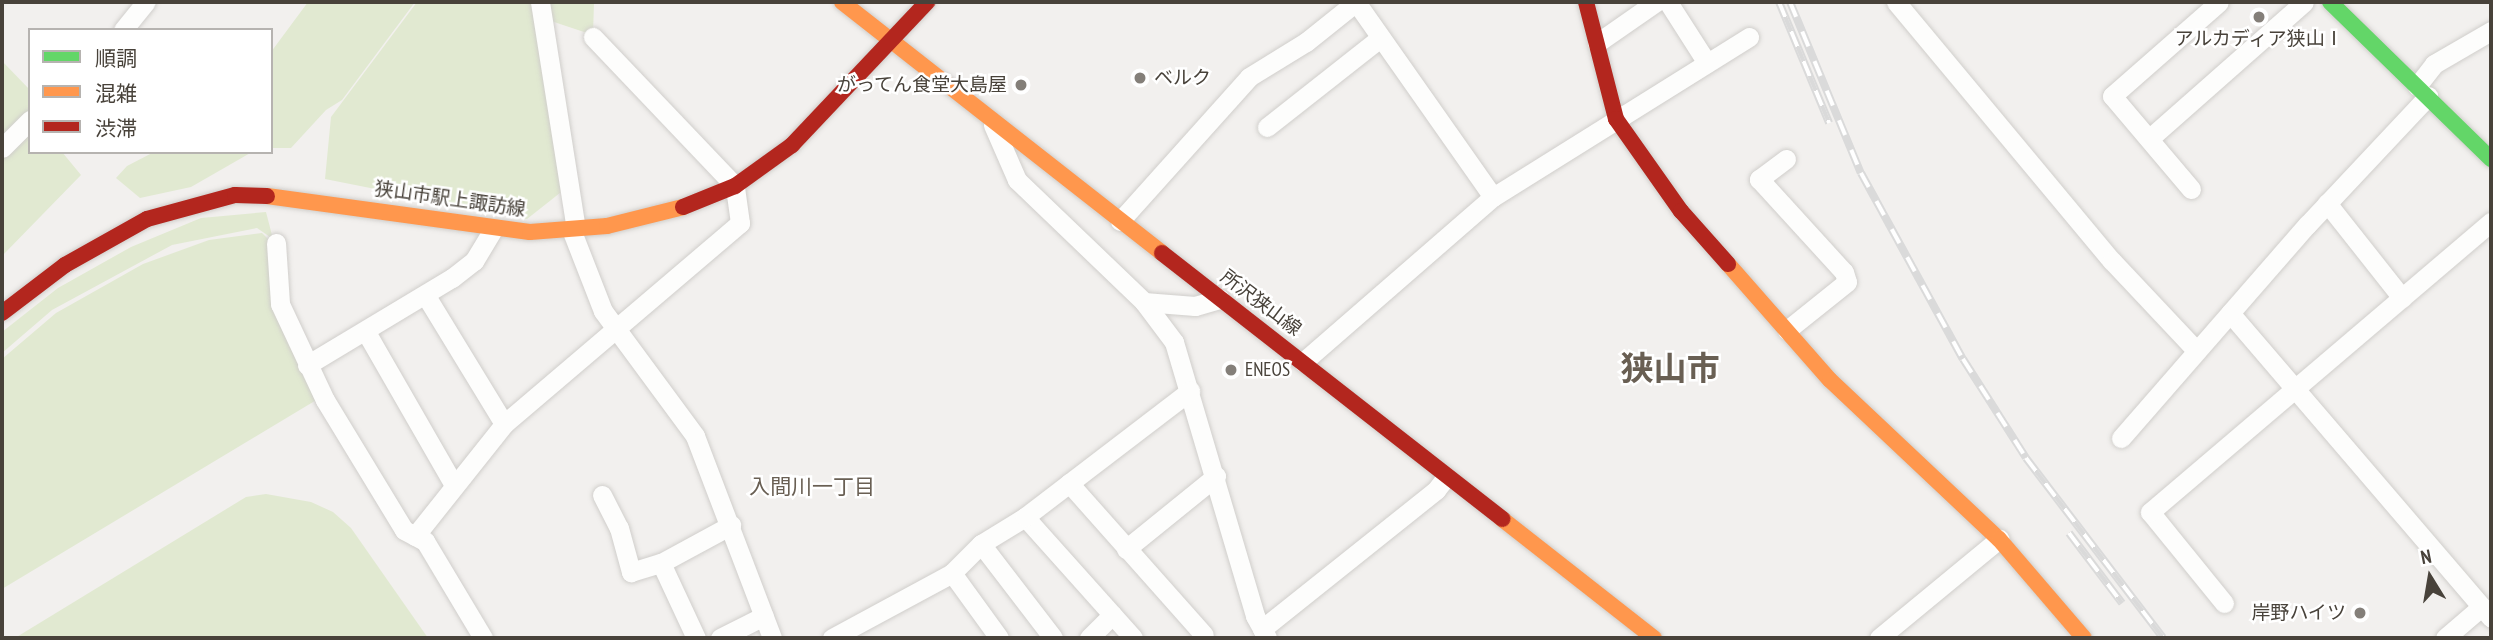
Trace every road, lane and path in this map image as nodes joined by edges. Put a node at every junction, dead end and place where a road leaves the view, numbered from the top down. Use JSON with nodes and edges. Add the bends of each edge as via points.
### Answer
{"nodes":[{"id":1,"x":146,"y":2,"type":"edge"},
{"id":2,"x":540,"y":2,"type":"edge"},
{"id":3,"x":842,"y":2,"type":"edge"},
{"id":4,"x":927,"y":2,"type":"edge"},
{"id":5,"x":1586,"y":2,"type":"edge"},
{"id":6,"x":1656,"y":2,"type":"edge"},
{"id":7,"x":1668,"y":2,"type":"edge"},
{"id":8,"x":1896,"y":2,"type":"edge"},
{"id":9,"x":2219,"y":2,"type":"edge"},
{"id":10,"x":2304,"y":2,"type":"edge"},
{"id":11,"x":2330,"y":2,"type":"edge"},
{"id":12,"x":125,"y":28,"type":"edge"},
{"id":13,"x":2491,"y":31,"type":"edge"},
{"id":14,"x":593,"y":37,"type":"dead end"},
{"id":15,"x":1749,"y":37,"type":"dead end"},
{"id":16,"x":1380,"y":38,"type":"junction"},
{"id":17,"x":891,"y":43,"type":"junction"},
{"id":18,"x":1597,"y":43,"type":"junction"},
{"id":19,"x":1707,"y":63,"type":"junction"},
{"id":20,"x":2423,"y":91,"type":"junction"},
{"id":21,"x":1616,"y":119,"type":"junction"},
{"id":22,"x":991,"y":121,"type":"junction"},
{"id":23,"x":28,"y":122,"type":"edge"},
{"id":24,"x":1266,"y":127,"type":"dead end"},
{"id":25,"x":2150,"y":138,"type":"junction"},
{"id":26,"x":2,"y":148,"type":"edge"},
{"id":27,"x":1786,"y":159,"type":"dead end"},
{"id":28,"x":2491,"y":159,"type":"edge"},
{"id":29,"x":736,"y":186,"type":"junction"},
{"id":30,"x":2191,"y":189,"type":"dead end"},
{"id":31,"x":1493,"y":197,"type":"junction"},
{"id":32,"x":2327,"y":203,"type":"junction"},
{"id":33,"x":1120,"y":221,"type":"junction"},
{"id":34,"x":2491,"y":222,"type":"edge"},
{"id":35,"x":493,"y":229,"type":"junction"},
{"id":36,"x":574,"y":229,"type":"junction"},
{"id":37,"x":276,"y":243,"type":"dead end"},
{"id":38,"x":426,"y":296,"type":"junction"},
{"id":39,"x":2402,"y":298,"type":"junction"},
{"id":40,"x":1220,"y":299,"type":"junction"},
{"id":41,"x":1144,"y":302,"type":"junction"},
{"id":42,"x":2,"y":313,"type":"edge"},
{"id":43,"x":2230,"y":313,"type":"junction"},
{"id":44,"x":614,"y":329,"type":"junction"},
{"id":45,"x":1787,"y":330,"type":"junction"},
{"id":46,"x":366,"y":332,"type":"junction"},
{"id":47,"x":2196,"y":350,"type":"junction"},
{"id":48,"x":1303,"y":362,"type":"junction"},
{"id":49,"x":307,"y":365,"type":"junction"},
{"id":50,"x":2294,"y":388,"type":"junction"},
{"id":51,"x":1190,"y":391,"type":"junction"},
{"id":52,"x":505,"y":424,"type":"junction"},
{"id":53,"x":2121,"y":438,"type":"dead end"},
{"id":54,"x":1216,"y":477,"type":"junction"},
{"id":55,"x":1446,"y":477,"type":"junction"},
{"id":56,"x":1069,"y":483,"type":"junction"},
{"id":57,"x":454,"y":485,"type":"junction"},
{"id":58,"x":602,"y":495,"type":"dead end"},
{"id":59,"x":1025,"y":517,"type":"junction"},
{"id":60,"x":731,"y":525,"type":"junction"},
{"id":61,"x":415,"y":536,"type":"junction"},
{"id":62,"x":1999,"y":539,"type":"junction"},
{"id":63,"x":982,"y":544,"type":"junction"},
{"id":64,"x":1126,"y":549,"type":"junction"},
{"id":65,"x":661,"y":563,"type":"junction"},
{"id":66,"x":952,"y":573,"type":"junction"},
{"id":67,"x":2224,"y":603,"type":"dead end"},
{"id":68,"x":2487,"y":609,"type":"edge"},
{"id":69,"x":1112,"y":615,"type":"junction"},
{"id":70,"x":764,"y":616,"type":"junction"},
{"id":71,"x":1264,"y":634,"type":"edge"},
{"id":72,"x":1204,"y":635,"type":"dead end"},
{"id":73,"x":483,"y":638,"type":"edge"},
{"id":74,"x":696,"y":638,"type":"edge"},
{"id":75,"x":720,"y":638,"type":"edge"},
{"id":76,"x":772,"y":638,"type":"edge"},
{"id":77,"x":832,"y":638,"type":"edge"},
{"id":78,"x":999,"y":638,"type":"edge"},
{"id":79,"x":1053,"y":638,"type":"edge"},
{"id":80,"x":1088,"y":638,"type":"edge"},
{"id":81,"x":1133,"y":638,"type":"edge"},
{"id":82,"x":1654,"y":638,"type":"edge"},
{"id":83,"x":1880,"y":638,"type":"edge"},
{"id":84,"x":2084,"y":638,"type":"edge"},
{"id":85,"x":2445,"y":638,"type":"edge"}],
"edges":[{"from":1,"to":12,"type":"street"},
{"from":2,"to":36,"type":"street"},
{"from":3,"to":17,"type":"street","name":"所沢狭山線"},
{"from":4,"to":17,"type":"street","name":"狭山市駅上諏訪線"},
{"from":5,"to":18,"type":"street"},
{"from":6,"to":18,"type":"street"},
{"from":7,"to":19,"type":"street"},
{"from":8,"to":47,"type":"street","via":[[2112,261]]},
{"from":9,"to":25,"type":"street","via":[[2112,96]]},
{"from":10,"to":25,"type":"street"},
{"from":11,"to":20,"type":"street"},
{"from":13,"to":20,"type":"street","via":[[2434,64]]},
{"from":14,"to":29,"type":"street"},
{"from":15,"to":19,"type":"street"},
{"from":16,"to":24,"type":"street"},
{"from":16,"to":31,"type":"street"},
{"from":16,"to":33,"type":"street","via":[[1356,2],[1306,42],[1249,78]]},
{"from":17,"to":22,"type":"street","name":"所沢狭山線"},
{"from":17,"to":29,"type":"street","name":"狭山市駅上諏訪線","via":[[817,122]]},
{"from":18,"to":21,"type":"street"},
{"from":19,"to":21,"type":"street"},
{"from":20,"to":28,"type":"street"},
{"from":20,"to":32,"type":"street"},
{"from":21,"to":31,"type":"street"},
{"from":21,"to":45,"type":"street","via":[[1681,211]]},
{"from":22,"to":33,"type":"street","name":"所沢狭山線"},
{"from":22,"to":41,"type":"street","via":[[1017,180]]},
{"from":23,"to":26,"type":"street"},
{"from":25,"to":30,"type":"street"},
{"from":27,"to":45,"type":"street","via":[[1759,178],[1844,272],[1847,282]]},
{"from":29,"to":36,"type":"street","name":"狭山市駅上諏訪線","via":[[660,216]]},
{"from":29,"to":44,"type":"street","via":[[740,223]]},
{"from":31,"to":48,"type":"street"},
{"from":32,"to":39,"type":"street"},
{"from":32,"to":43,"type":"street"},
{"from":33,"to":40,"type":"street","name":"所沢狭山線"},
{"from":34,"to":39,"type":"street"},
{"from":35,"to":36,"type":"street","name":"狭山市駅上諏訪線"},
{"from":35,"to":38,"type":"street","via":[[474,261]]},
{"from":35,"to":42,"type":"street","name":"狭山市駅上諏訪線","via":[[293,197],[235,195],[147,219],[100,244]]},
{"from":36,"to":44,"type":"street","via":[[584,273]]},
{"from":37,"to":49,"type":"street","via":[[280,304]]},
{"from":38,"to":46,"type":"street"},
{"from":38,"to":52,"type":"street"},
{"from":39,"to":50,"type":"street"},
{"from":40,"to":41,"type":"street","via":[[1195,306]]},
{"from":40,"to":48,"type":"street","name":"所沢狭山線"},
{"from":41,"to":51,"type":"street","via":[[1174,342]]},
{"from":43,"to":47,"type":"street"},
{"from":43,"to":50,"type":"street"},
{"from":44,"to":52,"type":"street"},
{"from":44,"to":60,"type":"street","via":[[686,418]]},
{"from":45,"to":62,"type":"street","via":[[1830,380]]},
{"from":46,"to":49,"type":"street"},
{"from":46,"to":57,"type":"street"},
{"from":47,"to":53,"type":"street"},
{"from":48,"to":55,"type":"street","name":"所沢狭山線"},
{"from":49,"to":61,"type":"street","via":[[404,530]]},
{"from":50,"to":67,"type":"street","via":[[2150,512]]},
{"from":50,"to":68,"type":"street"},
{"from":51,"to":54,"type":"street"},
{"from":51,"to":56,"type":"street"},
{"from":52,"to":57,"type":"street"},
{"from":54,"to":64,"type":"street"},
{"from":54,"to":71,"type":"street"},
{"from":55,"to":71,"type":"street"},
{"from":55,"to":82,"type":"street","name":"所沢狭山線"},
{"from":56,"to":59,"type":"street"},
{"from":56,"to":64,"type":"street"},
{"from":57,"to":61,"type":"street"},
{"from":58,"to":65,"type":"street","via":[[619,528],[631,572]]},
{"from":59,"to":63,"type":"street"},
{"from":59,"to":69,"type":"street"},
{"from":60,"to":65,"type":"street"},
{"from":60,"to":70,"type":"street"},
{"from":61,"to":73,"type":"street","via":[[425,541]]},
{"from":62,"to":83,"type":"street"},
{"from":62,"to":84,"type":"street"},
{"from":63,"to":66,"type":"street"},
{"from":63,"to":79,"type":"street"},
{"from":64,"to":72,"type":"street"},
{"from":65,"to":74,"type":"street"},
{"from":66,"to":77,"type":"street"},
{"from":66,"to":78,"type":"street"},
{"from":68,"to":85,"type":"street"},
{"from":69,"to":80,"type":"street"},
{"from":69,"to":81,"type":"street"},
{"from":70,"to":75,"type":"street"},
{"from":70,"to":76,"type":"street"}]}
